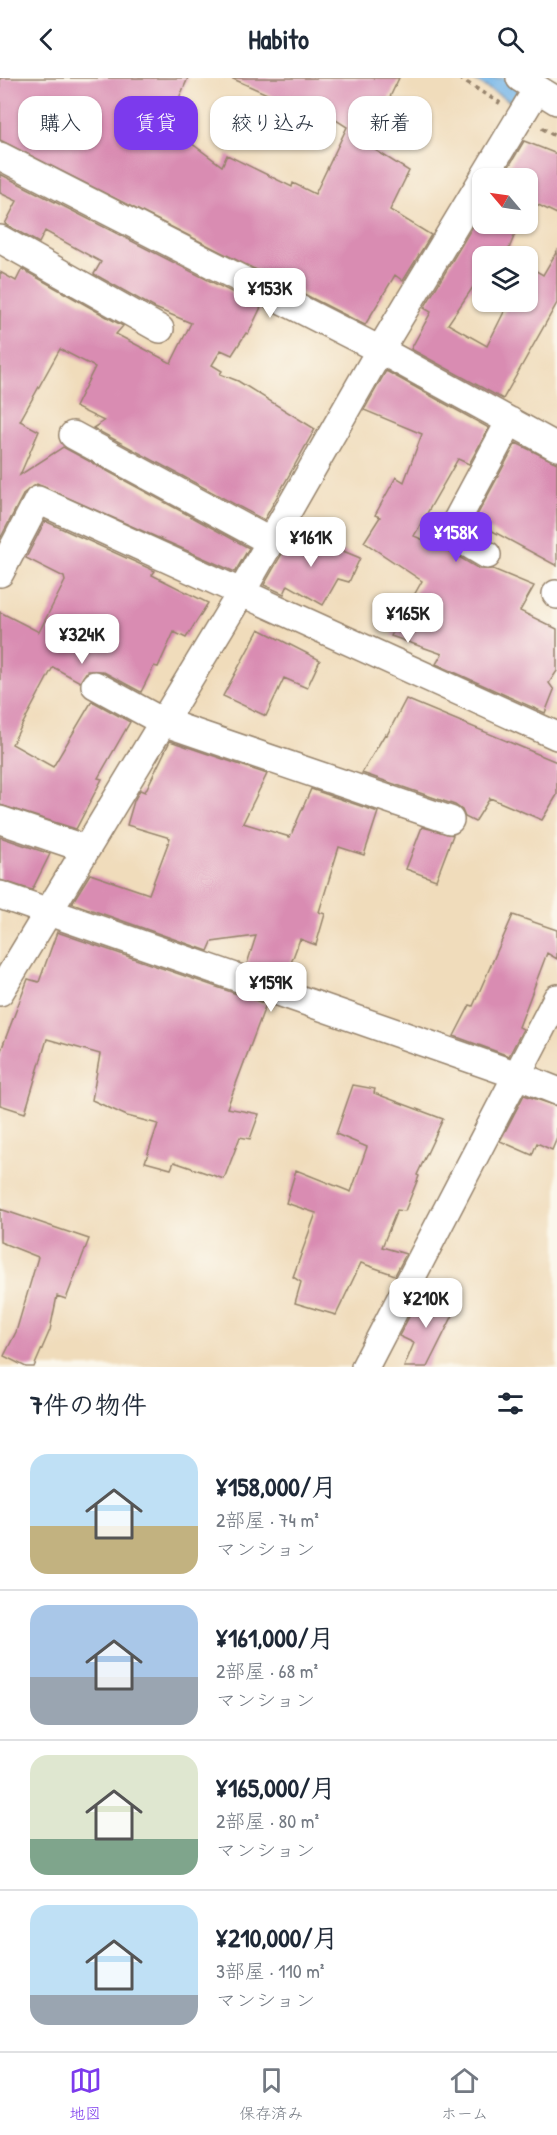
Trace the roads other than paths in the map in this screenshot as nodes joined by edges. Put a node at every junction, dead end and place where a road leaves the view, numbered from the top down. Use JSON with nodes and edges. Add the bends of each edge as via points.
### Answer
{"nodes":[{"id":1,"x":532,"y":98,"type":"edge"},
{"id":2,"x":0,"y":156,"type":"edge"},
{"id":3,"x":0,"y":240,"type":"edge"},
{"id":4,"x":160,"y":329,"type":"dead end"},
{"id":5,"x":380,"y":350,"type":"junction"},
{"id":6,"x":510,"y":421,"type":"junction"},
{"id":7,"x":73,"y":435,"type":"dead end"},
{"id":8,"x":557,"y":447,"type":"edge"},
{"id":9,"x":271,"y":542,"type":"junction"},
{"id":10,"x":487,"y":555,"type":"dead end"},
{"id":11,"x":0,"y":573,"type":"edge"},
{"id":12,"x":241,"y":593,"type":"junction"},
{"id":13,"x":95,"y":686,"type":"dead end"},
{"id":14,"x":163,"y":722,"type":"junction"},
{"id":15,"x":557,"y":736,"type":"edge"},
{"id":16,"x":0,"y":819,"type":"edge"},
{"id":17,"x":450,"y":820,"type":"dead end"},
{"id":18,"x":86,"y":849,"type":"junction"},
{"id":19,"x":0,"y":895,"type":"edge"},
{"id":20,"x":48,"y":911,"type":"junction"},
{"id":21,"x":0,"y":992,"type":"edge"},
{"id":22,"x":557,"y":998,"type":"edge"},
{"id":23,"x":517,"y":1075,"type":"junction"},
{"id":24,"x":557,"y":1091,"type":"edge"},
{"id":25,"x":365,"y":1367,"type":"edge"}],
"edges":[{"from":1,"to":5,"type":"street"},
{"from":2,"to":5,"type":"street"},
{"from":3,"to":4,"type":"street"},
{"from":5,"to":6,"type":"street"},
{"from":5,"to":9,"type":"street"},
{"from":6,"to":8,"type":"street"},
{"from":6,"to":10,"type":"street","via":[[450,533]]},
{"from":7,"to":9,"type":"street"},
{"from":9,"to":12,"type":"street"},
{"from":11,"to":12,"type":"street","via":[[38,500]]},
{"from":12,"to":14,"type":"street"},
{"from":12,"to":15,"type":"street"},
{"from":13,"to":14,"type":"street"},
{"from":14,"to":17,"type":"street"},
{"from":14,"to":18,"type":"street"},
{"from":16,"to":18,"type":"street"},
{"from":18,"to":20,"type":"street"},
{"from":19,"to":20,"type":"street"},
{"from":20,"to":21,"type":"street"},
{"from":20,"to":23,"type":"street"},
{"from":22,"to":23,"type":"street"},
{"from":23,"to":24,"type":"street"},
{"from":23,"to":25,"type":"street"}]}
